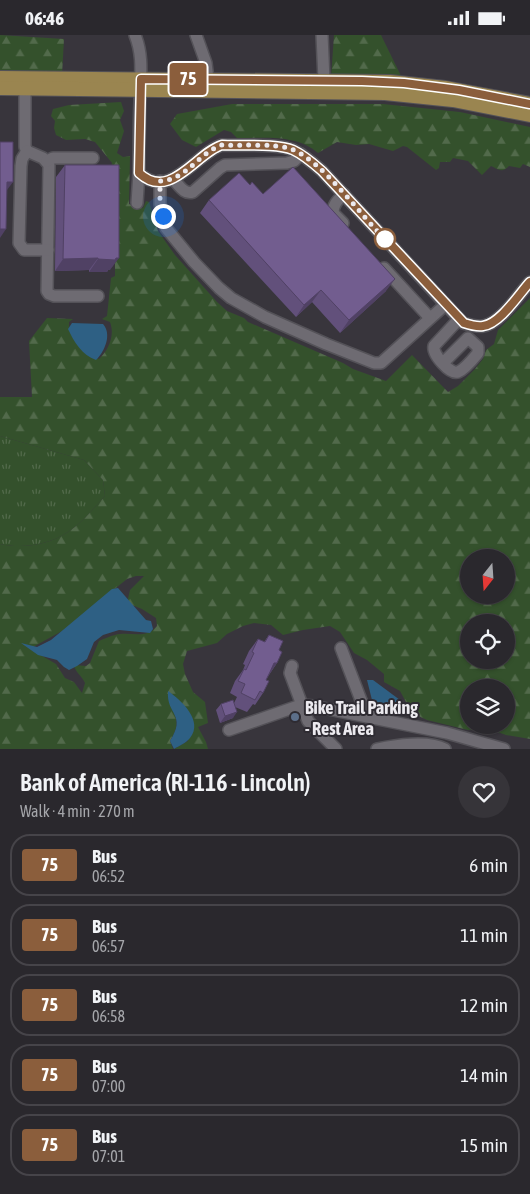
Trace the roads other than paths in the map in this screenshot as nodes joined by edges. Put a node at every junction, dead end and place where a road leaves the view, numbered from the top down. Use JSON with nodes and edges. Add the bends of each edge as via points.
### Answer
{"nodes":[{"id":1,"x":135,"y":35,"type":"edge"},
{"id":2,"x":196,"y":35,"type":"edge"},
{"id":3,"x":321,"y":35,"type":"edge"},
{"id":4,"x":0,"y":78,"type":"edge"},
{"id":5,"x":208,"y":79,"type":"junction"},
{"id":6,"x":324,"y":80,"type":"junction"},
{"id":7,"x":25,"y":83,"type":"junction"},
{"id":8,"x":141,"y":84,"type":"junction"},
{"id":9,"x":0,"y":88,"type":"edge"},
{"id":10,"x":530,"y":104,"type":"edge"},
{"id":11,"x":530,"y":115,"type":"edge"},
{"id":12,"x":27,"y":151,"type":"junction"},
{"id":13,"x":301,"y":154,"type":"junction"},
{"id":14,"x":93,"y":158,"type":"dead end"},
{"id":15,"x":47,"y":161,"type":"junction"},
{"id":16,"x":139,"y":173,"type":"junction"},
{"id":17,"x":174,"y":179,"type":"junction"},
{"id":18,"x":160,"y":181,"type":"junction"},
{"id":19,"x":344,"y":194,"type":"junction"},
{"id":20,"x":137,"y":203,"type":"dead end"},
{"id":21,"x":352,"y":233,"type":"edge"},
{"id":22,"x":48,"y":249,"type":"junction"},
{"id":23,"x":378,"y":261,"type":"edge"},
{"id":24,"x":530,"y":282,"type":"edge"},
{"id":25,"x":98,"y":296,"type":"dead end"},
{"id":26,"x":445,"y":305,"type":"junction"},
{"id":27,"x":430,"y":318,"type":"junction"},
{"id":28,"x":459,"y":319,"type":"junction"},
{"id":29,"x":443,"y":363,"type":"junction"},
{"id":30,"x":342,"y":648,"type":"dead end"},
{"id":31,"x":292,"y":667,"type":"dead end"},
{"id":32,"x":301,"y":705,"type":"junction"},
{"id":33,"x":374,"y":718,"type":"junction"},
{"id":34,"x":229,"y":730,"type":"dead end"},
{"id":35,"x":336,"y":749,"type":"edge"},
{"id":36,"x":377,"y":749,"type":"edge"},
{"id":37,"x":445,"y":749,"type":"edge"},
{"id":38,"x":504,"y":749,"type":"edge"}],
"edges":[{"from":1,"to":8,"type":"street","via":[[140,52]]},
{"from":2,"to":5,"type":"street"},
{"from":3,"to":6,"type":"street"},
{"from":4,"to":7,"type":"main road"},
{"from":5,"to":6,"type":"main road"},
{"from":5,"to":8,"type":"main road"},
{"from":6,"to":10,"type":"main road","via":[[431,86]]},
{"from":7,"to":8,"type":"main road"},
{"from":7,"to":9,"type":"main road"},
{"from":7,"to":12,"type":"street"},
{"from":8,"to":11,"type":"main road","via":[[392,93],[453,100]]},
{"from":8,"to":16,"type":"street"},
{"from":12,"to":15,"type":"street"},
{"from":12,"to":22,"type":"street","via":[[21,166],[20,243],[24,250]]},
{"from":13,"to":17,"type":"street","via":[[281,147],[222,145],[213,148]]},
{"from":13,"to":17,"type":"street","via":[[287,163],[225,165],[190,194]]},
{"from":13,"to":19,"type":"street"},
{"from":14,"to":15,"type":"street","via":[[53,158]]},
{"from":15,"to":22,"type":"street"},
{"from":16,"to":18,"type":"street","via":[[145,178]]},
{"from":16,"to":20,"type":"street"},
{"from":17,"to":18,"type":"street"},
{"from":18,"to":27,"type":"street","via":[[160,204],[166,228],[231,299],[265,317],[374,363],[381,363]]},
{"from":19,"to":21,"type":"street","via":[[334,204],[333,213]]},
{"from":19,"to":26,"type":"street"},
{"from":22,"to":25,"type":"street","via":[[49,295]]},
{"from":23,"to":27,"type":"street"},
{"from":24,"to":28,"type":"street","via":[[490,324],[473,326]]},
{"from":26,"to":27,"type":"street"},
{"from":26,"to":28,"type":"street"},
{"from":28,"to":29,"type":"street","via":[[434,346],[436,356]]},
{"from":29,"to":29,"type":"street","via":[[451,372],[461,371],[478,353],[478,347],[468,338]]},
{"from":30,"to":33,"type":"street","via":[[364,708]]},
{"from":31,"to":32,"type":"street","via":[[290,673]]},
{"from":32,"to":33,"type":"street"},
{"from":32,"to":34,"type":"street"},
{"from":32,"to":35,"type":"street","via":[[308,721]]},
{"from":33,"to":38,"type":"street"},
{"from":36,"to":37,"type":"street","via":[[432,744]]}]}
